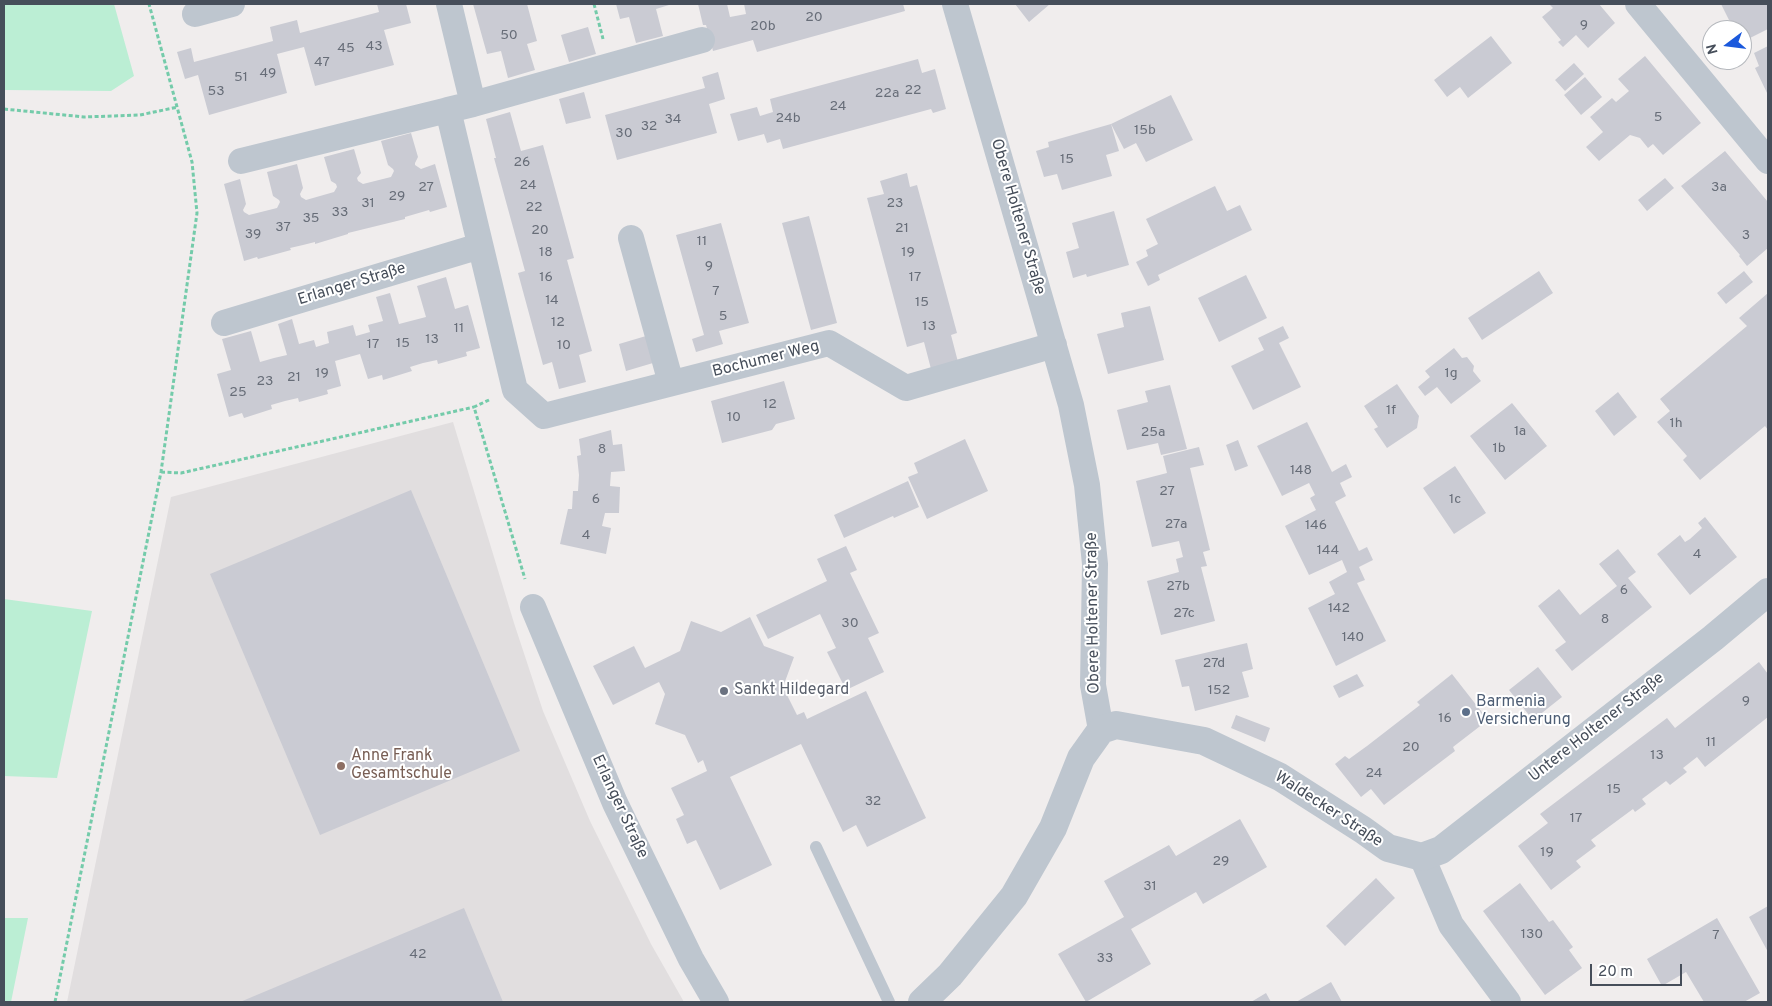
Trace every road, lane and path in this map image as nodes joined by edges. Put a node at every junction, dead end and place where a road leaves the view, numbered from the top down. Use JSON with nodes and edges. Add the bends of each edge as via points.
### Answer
{"nodes":[{"id":1,"x":149,"y":4,"type":"edge"},
{"id":2,"x":232,"y":4,"type":"edge"},
{"id":3,"x":449,"y":4,"type":"edge"},
{"id":4,"x":594,"y":4,"type":"edge"},
{"id":5,"x":955,"y":4,"type":"edge"},
{"id":6,"x":1638,"y":4,"type":"edge"},
{"id":7,"x":195,"y":14,"type":"dead end"},
{"id":8,"x":702,"y":40,"type":"dead end"},
{"id":9,"x":610,"y":66,"type":"junction"},
{"id":10,"x":473,"y":104,"type":"junction"},
{"id":11,"x":178,"y":107,"type":"junction"},
{"id":12,"x":4,"y":109,"type":"edge"},
{"id":13,"x":448,"y":110,"type":"junction"},
{"id":14,"x":241,"y":161,"type":"dead end"},
{"id":15,"x":1768,"y":161,"type":"edge"},
{"id":16,"x":631,"y":238,"type":"dead end"},
{"id":17,"x":480,"y":246,"type":"junction"},
{"id":18,"x":224,"y":323,"type":"dead end"},
{"id":19,"x":1054,"y":345,"type":"junction"},
{"id":20,"x":672,"y":384,"type":"junction"},
{"id":21,"x":515,"y":390,"type":"junction"},
{"id":22,"x":474,"y":407,"type":"junction"},
{"id":23,"x":161,"y":472,"type":"junction"},
{"id":24,"x":1768,"y":592,"type":"edge"},
{"id":25,"x":533,"y":607,"type":"joint"},
{"id":26,"x":1101,"y":730,"type":"junction"},
{"id":27,"x":816,"y":847,"type":"dead end"},
{"id":28,"x":1422,"y":857,"type":"junction"},
{"id":29,"x":55,"y":1002,"type":"edge"},
{"id":30,"x":716,"y":1002,"type":"edge"},
{"id":31,"x":889,"y":1002,"type":"edge"},
{"id":32,"x":922,"y":1002,"type":"edge"},
{"id":33,"x":1508,"y":1002,"type":"edge"}],
"edges":[{"from":1,"to":11,"type":"path"},
{"from":2,"to":7,"type":"street"},
{"from":3,"to":10,"type":"street"},
{"from":4,"to":9,"type":"path"},
{"from":5,"to":19,"type":"street","name":"Obere Holtener Straße"},
{"from":6,"to":15,"type":"street"},
{"from":8,"to":9,"type":"street"},
{"from":9,"to":10,"type":"street"},
{"from":10,"to":13,"type":"street"},
{"from":11,"to":12,"type":"path","via":[[140,115],[84,117]]},
{"from":11,"to":23,"type":"path","via":[[192,162],[197,213]]},
{"from":13,"to":14,"type":"street"},
{"from":13,"to":17,"type":"street"},
{"from":16,"to":20,"type":"street"},
{"from":17,"to":18,"type":"street","name":"Erlanger Straße"},
{"from":17,"to":21,"type":"street"},
{"from":19,"to":20,"type":"street","name":"Bochumer Weg","via":[[906,388],[830,344]]},
{"from":19,"to":26,"type":"street","name":"Obere Holtener Straße","via":[[1088,485],[1095,564],[1093,685]]},
{"from":20,"to":21,"type":"street","name":"Bochumer Weg","via":[[544,416]]},
{"from":21,"to":22,"type":"path"},
{"from":22,"to":23,"type":"path","via":[[181,473]]},
{"from":22,"to":25,"type":"path"},
{"from":23,"to":29,"type":"path"},
{"from":24,"to":28,"type":"street","name":"Untere Holtener Straße","via":[[1441,850]]},
{"from":25,"to":30,"type":"street","name":"Erlanger Straße","via":[[615,803],[691,959]]},
{"from":26,"to":28,"type":"street","name":"Waldecker Straße","via":[[1116,726],[1204,741],[1280,777],[1388,848]]},
{"from":26,"to":32,"type":"street","via":[[1081,758],[1053,828],[1014,896],[950,975]]},
{"from":27,"to":31,"type":"lane"},
{"from":28,"to":33,"type":"street","via":[[1450,925]]}]}
